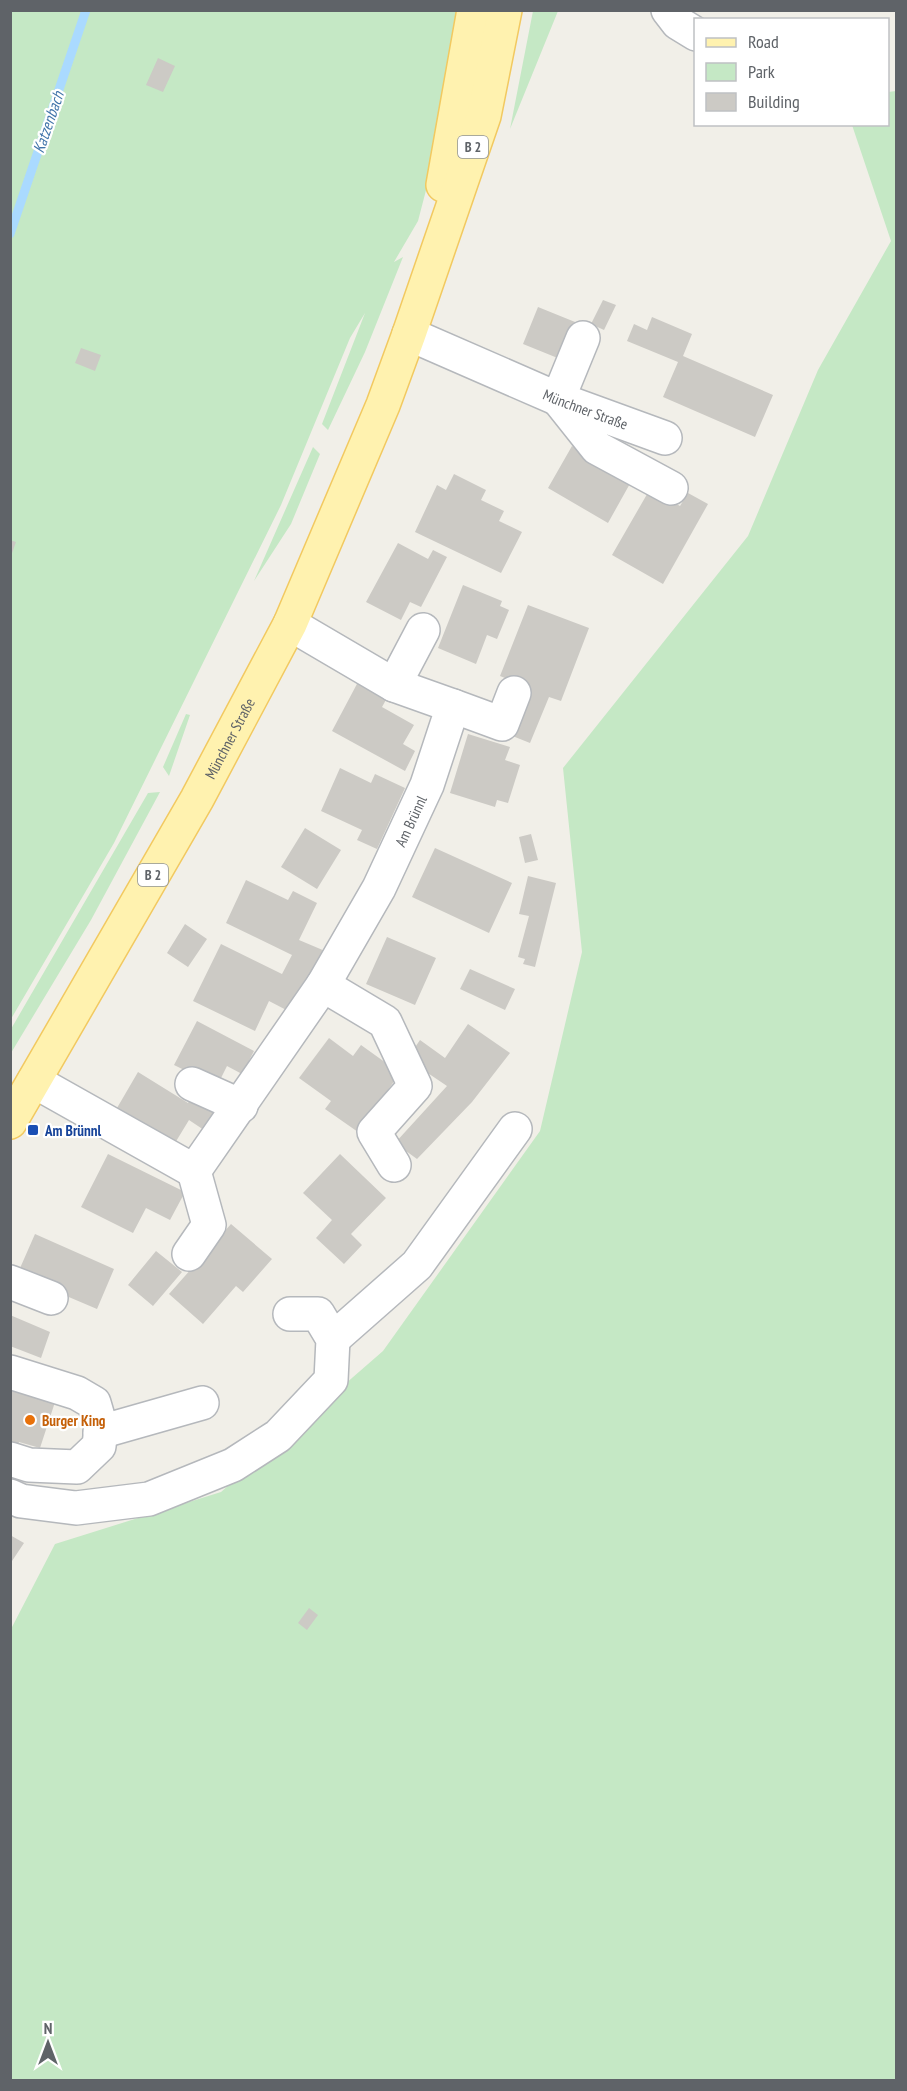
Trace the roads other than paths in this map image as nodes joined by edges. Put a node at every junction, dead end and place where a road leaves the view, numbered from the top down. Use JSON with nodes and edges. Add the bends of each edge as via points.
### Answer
{"nodes":[{"id":1,"x":474,"y":10,"type":"edge"},
{"id":2,"x":505,"y":10,"type":"edge"},
{"id":3,"x":668,"y":10,"type":"edge"},
{"id":4,"x":694,"y":33,"type":"edge"},
{"id":5,"x":426,"y":279,"type":"junction"},
{"id":6,"x":409,"y":334,"type":"junction"},
{"id":7,"x":584,"y":338,"type":"dead end"},
{"id":8,"x":558,"y":399,"type":"junction"},
{"id":9,"x":665,"y":438,"type":"dead end"},
{"id":10,"x":670,"y":488,"type":"dead end"},
{"id":11,"x":290,"y":624,"type":"junction"},
{"id":12,"x":423,"y":630,"type":"dead end"},
{"id":13,"x":394,"y":685,"type":"junction"},
{"id":14,"x":514,"y":693,"type":"dead end"},
{"id":15,"x":453,"y":706,"type":"junction"},
{"id":16,"x":323,"y":985,"type":"junction"},
{"id":17,"x":34,"y":1080,"type":"junction"},
{"id":18,"x":192,"y":1084,"type":"dead end"},
{"id":19,"x":241,"y":1106,"type":"junction"},
{"id":20,"x":10,"y":1122,"type":"edge"},
{"id":21,"x":515,"y":1129,"type":"dead end"},
{"id":22,"x":394,"y":1165,"type":"dead end"},
{"id":23,"x":194,"y":1171,"type":"junction"},
{"id":24,"x":189,"y":1254,"type":"dead end"},
{"id":25,"x":10,"y":1282,"type":"edge"},
{"id":26,"x":51,"y":1298,"type":"dead end"},
{"id":27,"x":290,"y":1314,"type":"dead end"},
{"id":28,"x":333,"y":1339,"type":"junction"},
{"id":29,"x":10,"y":1372,"type":"edge"},
{"id":30,"x":202,"y":1404,"type":"dead end"},
{"id":31,"x":100,"y":1432,"type":"junction"},
{"id":32,"x":10,"y":1459,"type":"edge"},
{"id":33,"x":10,"y":1496,"type":"edge"}],
"edges":[{"from":1,"to":5,"type":"main road","number":"B 2"},
{"from":2,"to":5,"type":"main road","number":"B 2","via":[[484,116]]},
{"from":3,"to":4,"type":"street","via":[[678,23]]},
{"from":5,"to":6,"type":"main road","name":"Münchner Straße","number":"B 2"},
{"from":6,"to":8,"type":"street","name":"Münchner Straße"},
{"from":6,"to":11,"type":"main road","name":"Münchner Straße","number":"B 2"},
{"from":7,"to":8,"type":"street"},
{"from":8,"to":9,"type":"street","name":"Münchner Straße"},
{"from":8,"to":10,"type":"street","via":[[597,448]]},
{"from":11,"to":13,"type":"street"},
{"from":11,"to":17,"type":"main road","name":"Münchner Straße","number":"B 2","via":[[197,799]]},
{"from":12,"to":13,"type":"street"},
{"from":13,"to":15,"type":"street"},
{"from":14,"to":15,"type":"street","via":[[502,724]]},
{"from":15,"to":16,"type":"street","name":"Am Brünnl","via":[[427,784],[405,834]]},
{"from":16,"to":19,"type":"street","name":"Am Brünnl"},
{"from":16,"to":22,"type":"street","via":[[386,1022],[416,1086],[375,1132]]},
{"from":17,"to":20,"type":"main road","name":"Münchner Straße","number":"B 2"},
{"from":17,"to":23,"type":"street"},
{"from":18,"to":19,"type":"street"},
{"from":19,"to":23,"type":"street","name":"Am Brünnl"},
{"from":21,"to":28,"type":"street","via":[[417,1265]]},
{"from":23,"to":24,"type":"street","via":[[209,1225]]},
{"from":25,"to":26,"type":"street"},
{"from":27,"to":28,"type":"street","via":[[318,1314]]},
{"from":28,"to":33,"type":"street","via":[[331,1380],[278,1436],[233,1465],[149,1499],[76,1508]]},
{"from":29,"to":31,"type":"street","via":[[77,1393],[94,1404]]},
{"from":30,"to":31,"type":"street"},
{"from":31,"to":32,"type":"street","via":[[99,1446],[77,1467]]}]}
